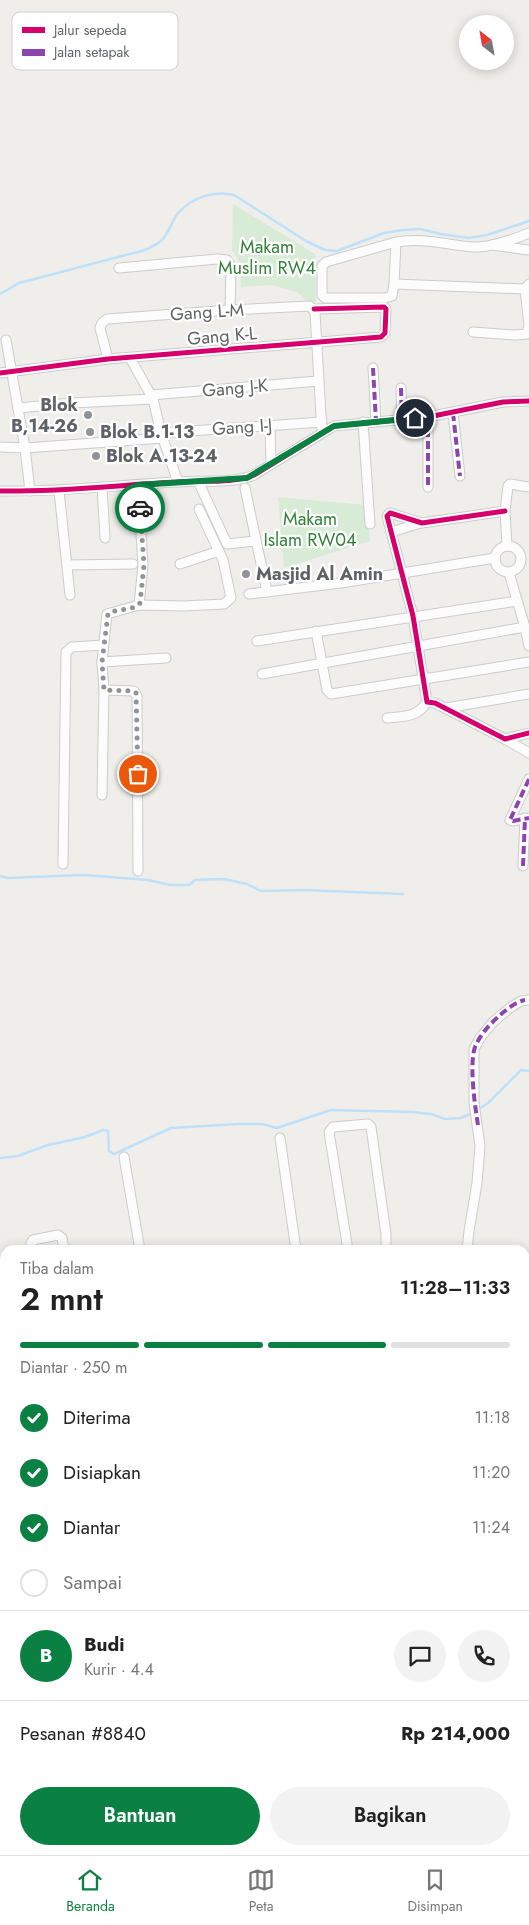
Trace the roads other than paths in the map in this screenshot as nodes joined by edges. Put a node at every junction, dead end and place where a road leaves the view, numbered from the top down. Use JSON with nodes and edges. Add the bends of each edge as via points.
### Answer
{"nodes":[{"id":1,"x":527,"y":234,"type":"edge"},
{"id":2,"x":396,"y":242,"type":"junction"},
{"id":3,"x":490,"y":245,"type":"junction"},
{"id":4,"x":529,"y":252,"type":"edge"},
{"id":5,"x":119,"y":268,"type":"dead end"},
{"id":6,"x":394,"y":284,"type":"junction"},
{"id":7,"x":527,"y":286,"type":"edge"},
{"id":8,"x":312,"y":307,"type":"junction"},
{"id":9,"x":230,"y":310,"type":"junction"},
{"id":10,"x":473,"y":332,"type":"dead end"},
{"id":11,"x":6,"y":340,"type":"dead end"},
{"id":12,"x":317,"y":342,"type":"junction"},
{"id":13,"x":130,"y":358,"type":"junction"},
{"id":14,"x":108,"y":359,"type":"junction"},
{"id":15,"x":373,"y":368,"type":"dead end"},
{"id":16,"x":10,"y":371,"type":"junction"},
{"id":17,"x":0,"y":373,"type":"edge"},
{"id":18,"x":318,"y":381,"type":"junction"},
{"id":19,"x":401,"y":388,"type":"dead end"},
{"id":20,"x":152,"y":397,"type":"junction"},
{"id":21,"x":529,"y":401,"type":"edge"},
{"id":22,"x":18,"y":408,"type":"junction"},
{"id":23,"x":453,"y":414,"type":"junction"},
{"id":24,"x":428,"y":417,"type":"junction"},
{"id":25,"x":402,"y":419,"type":"junction"},
{"id":26,"x":376,"y":421,"type":"junction"},
{"id":27,"x":322,"y":422,"type":"junction"},
{"id":28,"x":364,"y":422,"type":"junction"},
{"id":29,"x":270,"y":426,"type":"junction"},
{"id":30,"x":322,"y":432,"type":"junction"},
{"id":31,"x":162,"y":435,"type":"junction"},
{"id":32,"x":0,"y":447,"type":"edge"},
{"id":33,"x":25,"y":448,"type":"junction"},
{"id":34,"x":271,"y":464,"type":"junction"},
{"id":35,"x":460,"y":476,"type":"dead end"},
{"id":36,"x":198,"y":481,"type":"junction"},
{"id":37,"x":178,"y":482,"type":"junction"},
{"id":38,"x":138,"y":485,"type":"junction"},
{"id":39,"x":102,"y":487,"type":"junction"},
{"id":40,"x":428,"y":487,"type":"dead end"},
{"id":41,"x":529,"y":487,"type":"edge"},
{"id":42,"x":245,"y":488,"type":"dead end"},
{"id":43,"x":0,"y":491,"type":"edge"},
{"id":44,"x":30,"y":491,"type":"junction"},
{"id":45,"x":59,"y":491,"type":"junction"},
{"id":46,"x":198,"y":509,"type":"dead end"},
{"id":47,"x":505,"y":511,"type":"junction"},
{"id":48,"x":422,"y":523,"type":"junction"},
{"id":49,"x":370,"y":524,"type":"dead end"},
{"id":50,"x":391,"y":532,"type":"junction"},
{"id":51,"x":105,"y":538,"type":"dead end"},
{"id":52,"x":255,"y":541,"type":"junction"},
{"id":53,"x":507,"y":546,"type":"junction"},
{"id":54,"x":219,"y":551,"type":"junction"},
{"id":55,"x":525,"y":553,"type":"edge"},
{"id":56,"x":495,"y":558,"type":"junction"},
{"id":57,"x":133,"y":564,"type":"dead end"},
{"id":58,"x":180,"y":564,"type":"dead end"},
{"id":59,"x":68,"y":565,"type":"junction"},
{"id":60,"x":509,"y":572,"type":"junction"},
{"id":61,"x":401,"y":573,"type":"junction"},
{"id":62,"x":267,"y":592,"type":"junction"},
{"id":63,"x":249,"y":594,"type":"dead end"},
{"id":64,"x":70,"y":595,"type":"dead end"},
{"id":65,"x":517,"y":600,"type":"junction"},
{"id":66,"x":139,"y":605,"type":"junction"},
{"id":67,"x":413,"y":616,"type":"junction"},
{"id":68,"x":525,"y":627,"type":"junction"},
{"id":69,"x":316,"y":631,"type":"junction"},
{"id":70,"x":257,"y":641,"type":"dead end"},
{"id":71,"x":104,"y":645,"type":"junction"},
{"id":72,"x":418,"y":646,"type":"junction"},
{"id":73,"x":529,"y":646,"type":"edge"},
{"id":74,"x":166,"y":658,"type":"dead end"},
{"id":75,"x":102,"y":662,"type":"junction"},
{"id":76,"x":529,"y":662,"type":"edge"},
{"id":77,"x":321,"y":663,"type":"junction"},
{"id":78,"x":262,"y":674,"type":"dead end"},
{"id":79,"x":423,"y":678,"type":"junction"},
{"id":80,"x":104,"y":690,"type":"junction"},
{"id":81,"x":529,"y":694,"type":"edge"},
{"id":82,"x":427,"y":702,"type":"junction"},
{"id":83,"x":445,"y":708,"type":"junction"},
{"id":84,"x":388,"y":718,"type":"dead end"},
{"id":85,"x":529,"y":733,"type":"edge"},
{"id":86,"x":505,"y":739,"type":"junction"},
{"id":87,"x":529,"y":753,"type":"edge"},
{"id":88,"x":529,"y":779,"type":"edge"},
{"id":89,"x":102,"y":795,"type":"dead end"},
{"id":90,"x":526,"y":820,"type":"edge"},
{"id":91,"x":62,"y":864,"type":"dead end"},
{"id":92,"x":523,"y":866,"type":"dead end"},
{"id":93,"x":138,"y":871,"type":"dead end"},
{"id":94,"x":529,"y":1000,"type":"edge"},
{"id":95,"x":280,"y":1138,"type":"dead end"},
{"id":96,"x":124,"y":1157,"type":"dead end"},
{"id":97,"x":31,"y":1245,"type":"edge"},
{"id":98,"x":63,"y":1245,"type":"edge"},
{"id":99,"x":139,"y":1245,"type":"edge"},
{"id":100,"x":295,"y":1245,"type":"edge"},
{"id":101,"x":347,"y":1245,"type":"edge"},
{"id":102,"x":386,"y":1245,"type":"edge"},
{"id":103,"x":467,"y":1245,"type":"edge"},
{"id":104,"x":414,"y":1855,"type":"edge"},
{"id":105,"x":428,"y":1855,"type":"edge"}],
"edges":[{"from":1,"to":3,"type":"street"},
{"from":1,"to":4,"type":"street"},
{"from":2,"to":3,"type":"street","via":[[416,240],[475,247]]},
{"from":2,"to":6,"type":"street"},
{"from":2,"to":6,"type":"street","via":[[326,262],[321,275],[321,290],[326,298],[390,297]]},
{"from":3,"to":4,"type":"street"},
{"from":5,"to":9,"type":"street","via":[[227,260],[231,267]]},
{"from":6,"to":7,"type":"street"},
{"from":7,"to":10,"type":"street","via":[[527,334]]},
{"from":8,"to":9,"type":"street","name":"Gang L-M"},
{"from":8,"to":12,"type":"street"},
{"from":8,"to":12,"type":"street","name":"Gang L-M","via":[[379,306],[386,309],[386,329],[381,337]]},
{"from":9,"to":14,"type":"street","name":"Gang L-M","via":[[105,320],[100,328]]},
{"from":11,"to":16,"type":"street"},
{"from":12,"to":13,"type":"street","name":"Gang K-L"},
{"from":12,"to":18,"type":"street"},
{"from":13,"to":14,"type":"street","name":"Gang K-L"},
{"from":13,"to":20,"type":"street"},
{"from":14,"to":16,"type":"street","name":"Gang K-L"},
{"from":15,"to":26,"type":"street"},
{"from":16,"to":17,"type":"street","name":"Gang K-L"},
{"from":16,"to":22,"type":"street"},
{"from":18,"to":20,"type":"street","name":"Gang J-K"},
{"from":18,"to":27,"type":"street"},
{"from":19,"to":25,"type":"street"},
{"from":20,"to":22,"type":"street","name":"Gang J-K"},
{"from":20,"to":31,"type":"street"},
{"from":21,"to":23,"type":"street","via":[[503,402]]},
{"from":22,"to":33,"type":"street"},
{"from":23,"to":24,"type":"street"},
{"from":23,"to":35,"type":"street"},
{"from":24,"to":25,"type":"street"},
{"from":24,"to":40,"type":"street"},
{"from":25,"to":26,"type":"street"},
{"from":26,"to":28,"type":"street"},
{"from":27,"to":29,"type":"street","name":"Gang I-J"},
{"from":27,"to":30,"type":"street"},
{"from":28,"to":30,"type":"street","via":[[334,426]]},
{"from":28,"to":49,"type":"street"},
{"from":29,"to":31,"type":"street","name":"Gang I-J"},
{"from":29,"to":34,"type":"street"},
{"from":30,"to":34,"type":"street"},
{"from":31,"to":33,"type":"street","name":"Gang I-J"},
{"from":31,"to":37,"type":"street"},
{"from":32,"to":33,"type":"street","name":"Gang I-J"},
{"from":33,"to":44,"type":"street"},
{"from":34,"to":36,"type":"street","via":[[242,479]]},
{"from":36,"to":37,"type":"street"},
{"from":36,"to":52,"type":"street","via":[[226,544]]},
{"from":37,"to":38,"type":"street"},
{"from":38,"to":39,"type":"street"},
{"from":38,"to":66,"type":"street","via":[[144,565]]},
{"from":39,"to":45,"type":"street"},
{"from":39,"to":51,"type":"street"},
{"from":41,"to":47,"type":"street","via":[[509,485]]},
{"from":42,"to":52,"type":"street"},
{"from":43,"to":44,"type":"street"},
{"from":44,"to":45,"type":"street"},
{"from":45,"to":59,"type":"street"},
{"from":46,"to":54,"type":"street"},
{"from":47,"to":48,"type":"street"},
{"from":47,"to":53,"type":"street"},
{"from":48,"to":50,"type":"street"},
{"from":48,"to":50,"type":"street","via":[[388,513]]},
{"from":50,"to":61,"type":"street"},
{"from":52,"to":62,"type":"street"},
{"from":53,"to":55,"type":"street"},
{"from":53,"to":56,"type":"street","via":[[498,550]]},
{"from":54,"to":58,"type":"street"},
{"from":54,"to":66,"type":"street","via":[[231,597],[227,603]]},
{"from":55,"to":60,"type":"street","via":[[520,566]]},
{"from":56,"to":60,"type":"street","via":[[499,569]]},
{"from":56,"to":61,"type":"street"},
{"from":57,"to":59,"type":"street"},
{"from":59,"to":64,"type":"street"},
{"from":60,"to":65,"type":"street"},
{"from":61,"to":62,"type":"street"},
{"from":61,"to":67,"type":"street"},
{"from":62,"to":63,"type":"street"},
{"from":65,"to":67,"type":"street"},
{"from":65,"to":68,"type":"street"},
{"from":66,"to":71,"type":"street","via":[[108,613]]},
{"from":67,"to":69,"type":"street"},
{"from":67,"to":72,"type":"street"},
{"from":68,"to":72,"type":"street"},
{"from":68,"to":73,"type":"street"},
{"from":69,"to":70,"type":"street"},
{"from":69,"to":77,"type":"street"},
{"from":71,"to":75,"type":"street"},
{"from":71,"to":91,"type":"street","via":[[72,647],[66,652]]},
{"from":72,"to":77,"type":"street"},
{"from":72,"to":79,"type":"street"},
{"from":74,"to":75,"type":"street"},
{"from":75,"to":80,"type":"street"},
{"from":76,"to":79,"type":"street"},
{"from":77,"to":78,"type":"street"},
{"from":77,"to":79,"type":"street","via":[[331,694]]},
{"from":79,"to":82,"type":"street"},
{"from":80,"to":89,"type":"street"},
{"from":80,"to":93,"type":"street","via":[[134,691],[137,696]]},
{"from":81,"to":83,"type":"street"},
{"from":82,"to":83,"type":"street"},
{"from":82,"to":84,"type":"street","via":[[416,714]]},
{"from":83,"to":86,"type":"street"},
{"from":85,"to":86,"type":"street"},
{"from":86,"to":87,"type":"street"},
{"from":88,"to":90,"type":"street","via":[[510,820]]},
{"from":90,"to":92,"type":"street"},
{"from":94,"to":103,"type":"street","via":[[510,1006],[493,1022],[474,1049],[474,1103],[480,1146]]},
{"from":95,"to":100,"type":"street"},
{"from":96,"to":99,"type":"street"},
{"from":97,"to":98,"type":"street","via":[[33,1240],[58,1235]]},
{"from":101,"to":102,"type":"street","via":[[329,1132],[333,1127],[368,1124],[371,1127]]},
{"from":104,"to":105,"type":"street"}]}
